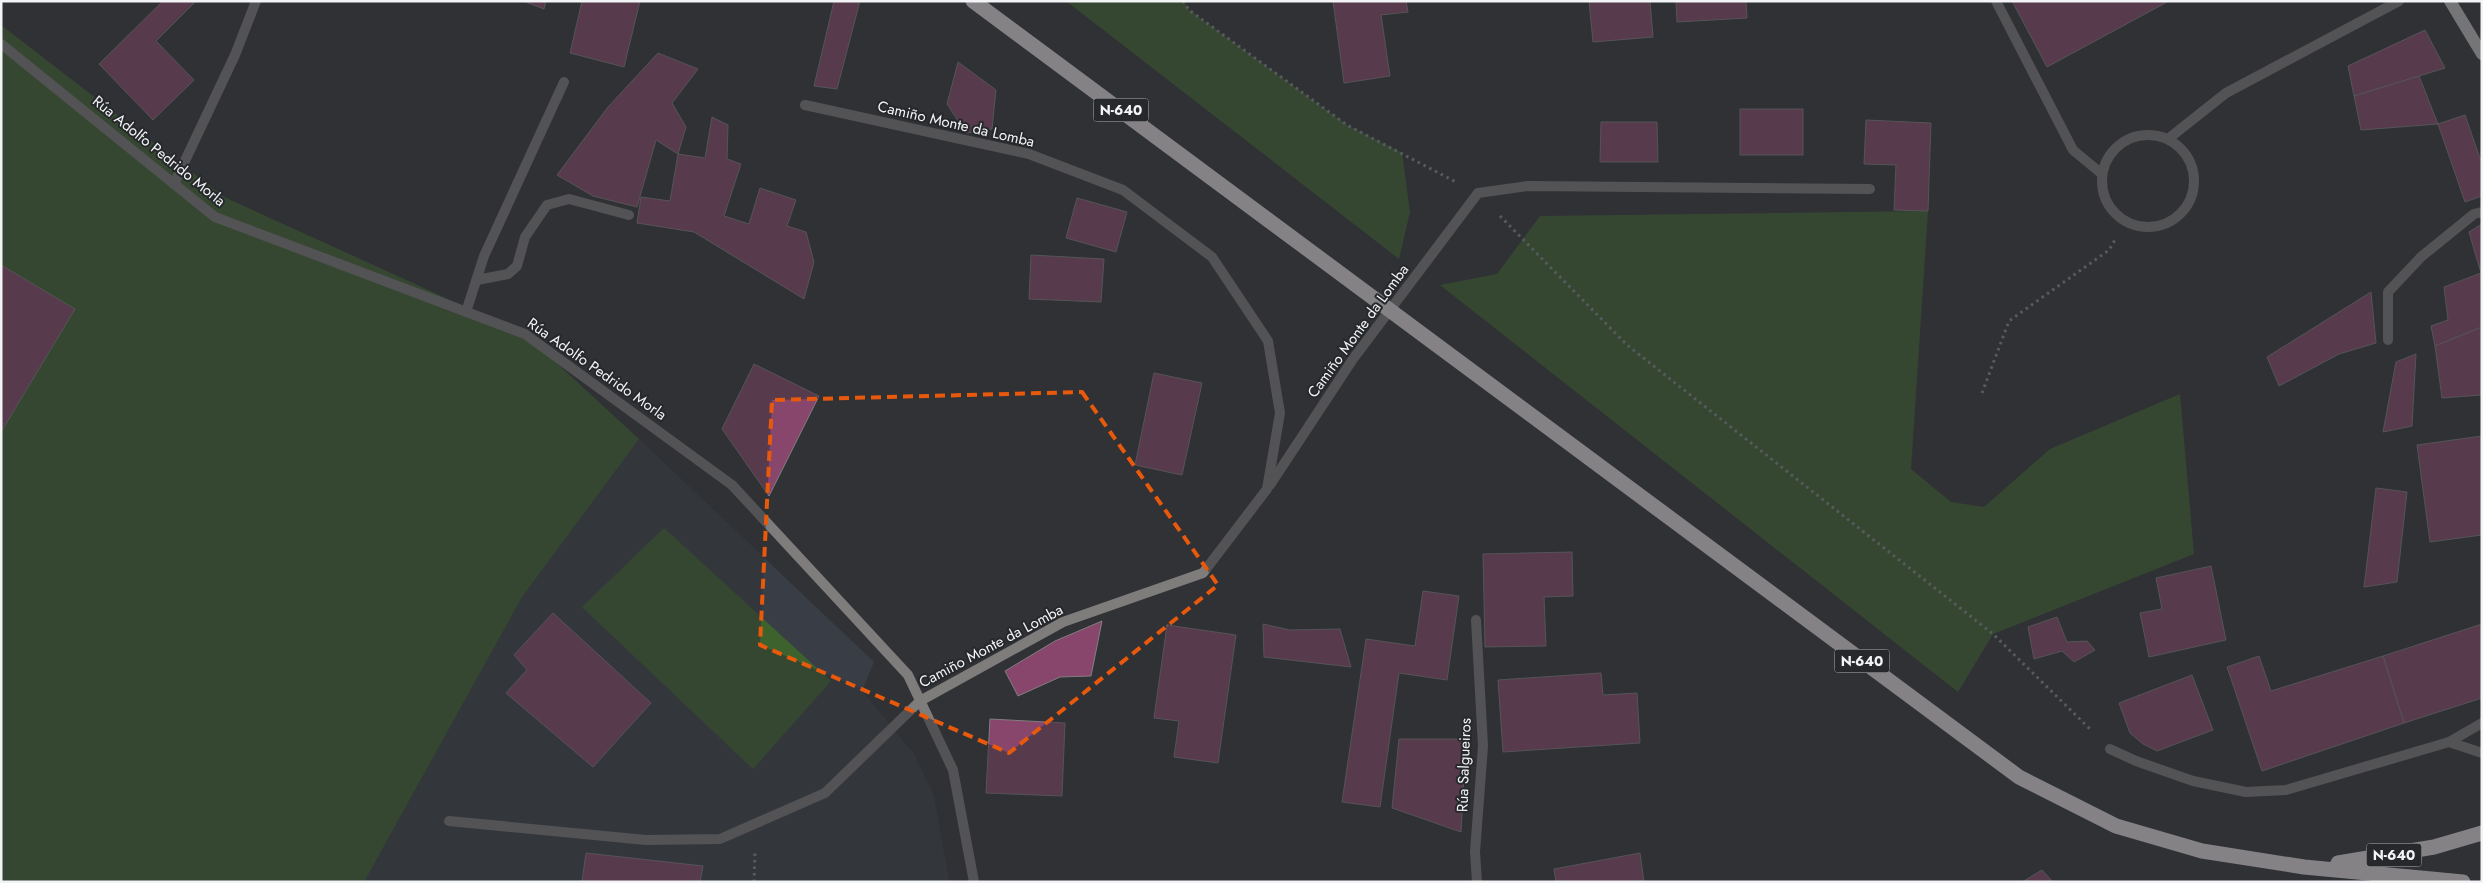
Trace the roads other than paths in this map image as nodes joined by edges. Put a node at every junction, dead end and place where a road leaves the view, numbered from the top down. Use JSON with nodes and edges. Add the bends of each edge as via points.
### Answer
{"nodes":[{"id":1,"x":256,"y":1,"type":"edge"},
{"id":2,"x":973,"y":1,"type":"edge"},
{"id":3,"x":1996,"y":1,"type":"edge"},
{"id":4,"x":2399,"y":1,"type":"edge"},
{"id":5,"x":2450,"y":1,"type":"edge"},
{"id":6,"x":1,"y":44,"type":"edge"},
{"id":7,"x":2482,"y":54,"type":"edge"},
{"id":8,"x":564,"y":82,"type":"dead end"},
{"id":9,"x":805,"y":106,"type":"dead end"},
{"id":10,"x":2168,"y":139,"type":"junction"},
{"id":11,"x":2102,"y":174,"type":"junction"},
{"id":12,"x":174,"y":184,"type":"junction"},
{"id":13,"x":1870,"y":188,"type":"dead end"},
{"id":14,"x":2482,"y":212,"type":"edge"},
{"id":15,"x":629,"y":215,"type":"dead end"},
{"id":16,"x":477,"y":280,"type":"junction"},
{"id":17,"x":466,"y":312,"type":"junction"},
{"id":18,"x":2388,"y":340,"type":"dead end"},
{"id":19,"x":1267,"y":489,"type":"junction"},
{"id":20,"x":1476,"y":620,"type":"dead end"},
{"id":21,"x":920,"y":701,"type":"junction"},
{"id":22,"x":2482,"y":723,"type":"edge"},
{"id":23,"x":2449,"y":742,"type":"junction"},
{"id":24,"x":2110,"y":749,"type":"road end"},
{"id":25,"x":2482,"y":753,"type":"edge"},
{"id":26,"x":450,"y":821,"type":"dead end"},
{"id":27,"x":2482,"y":833,"type":"edge"},
{"id":28,"x":2304,"y":867,"type":"junction"},
{"id":29,"x":974,"y":882,"type":"edge"},
{"id":30,"x":1477,"y":882,"type":"edge"},
{"id":31,"x":2463,"y":882,"type":"edge"}],
"edges":[{"from":1,"to":12,"type":"street","via":[[235,55]]},
{"from":2,"to":28,"type":"highway","number":"N-640","via":[[2019,777],[2116,826],[2202,851]]},
{"from":3,"to":11,"type":"street","via":[[2074,150]]},
{"from":4,"to":10,"type":"street","via":[[2226,93]]},
{"from":5,"to":7,"type":"main road"},
{"from":6,"to":12,"type":"street","name":"Rúa Adolfo Pedrido Morla"},
{"from":8,"to":16,"type":"street","via":[[484,256]]},
{"from":9,"to":19,"type":"street","name":"Camiño Monte da Lomba","via":[[1029,154],[1123,190],[1212,257],[1268,341],[1280,413]]},
{"from":10,"to":11,"type":"street","via":[[2140,135],[2126,140],[2106,160]]},
{"from":10,"to":11,"type":"street","via":[[2190,161],[2194,176],[2193,192],[2176,218],[2162,225],[2147,227],[2131,224],[2118,216],[2105,197]]},
{"from":12,"to":17,"type":"street","name":"Rúa Adolfo Pedrido Morla","via":[[215,217]]},
{"from":13,"to":19,"type":"street","name":"Camiño Monte da Lomba","via":[[1528,186],[1478,193],[1353,359]]},
{"from":14,"to":18,"type":"street","via":[[2474,214],[2421,257],[2388,292]]},
{"from":15,"to":16,"type":"street","via":[[568,199],[547,205],[525,237],[517,266],[508,274]]},
{"from":16,"to":17,"type":"street"},
{"from":17,"to":21,"type":"street","name":"Rúa Adolfo Pedrido Morla","via":[[525,334],[732,485],[908,675]]},
{"from":19,"to":21,"type":"street","name":"Camiño Monte da Lomba","via":[[1203,574],[1063,622]]},
{"from":20,"to":30,"type":"street","name":"Rúa Salgueiros","via":[[1483,746],[1475,852]]},
{"from":21,"to":26,"type":"street","name":"Camiño Monte da Lomba","via":[[825,792],[720,839],[646,840]]},
{"from":21,"to":29,"type":"street","name":"Rúa Adolfo Pedrido Morla","via":[[953,770]]},
{"from":22,"to":23,"type":"street"},
{"from":23,"to":24,"type":"street","via":[[2286,790],[2246,792],[2193,780]]},
{"from":23,"to":25,"type":"street"},
{"from":27,"to":28,"type":"highway","number":"N-640","via":[[2400,854]]},
{"from":28,"to":31,"type":"highway","number":"N-640"}]}
